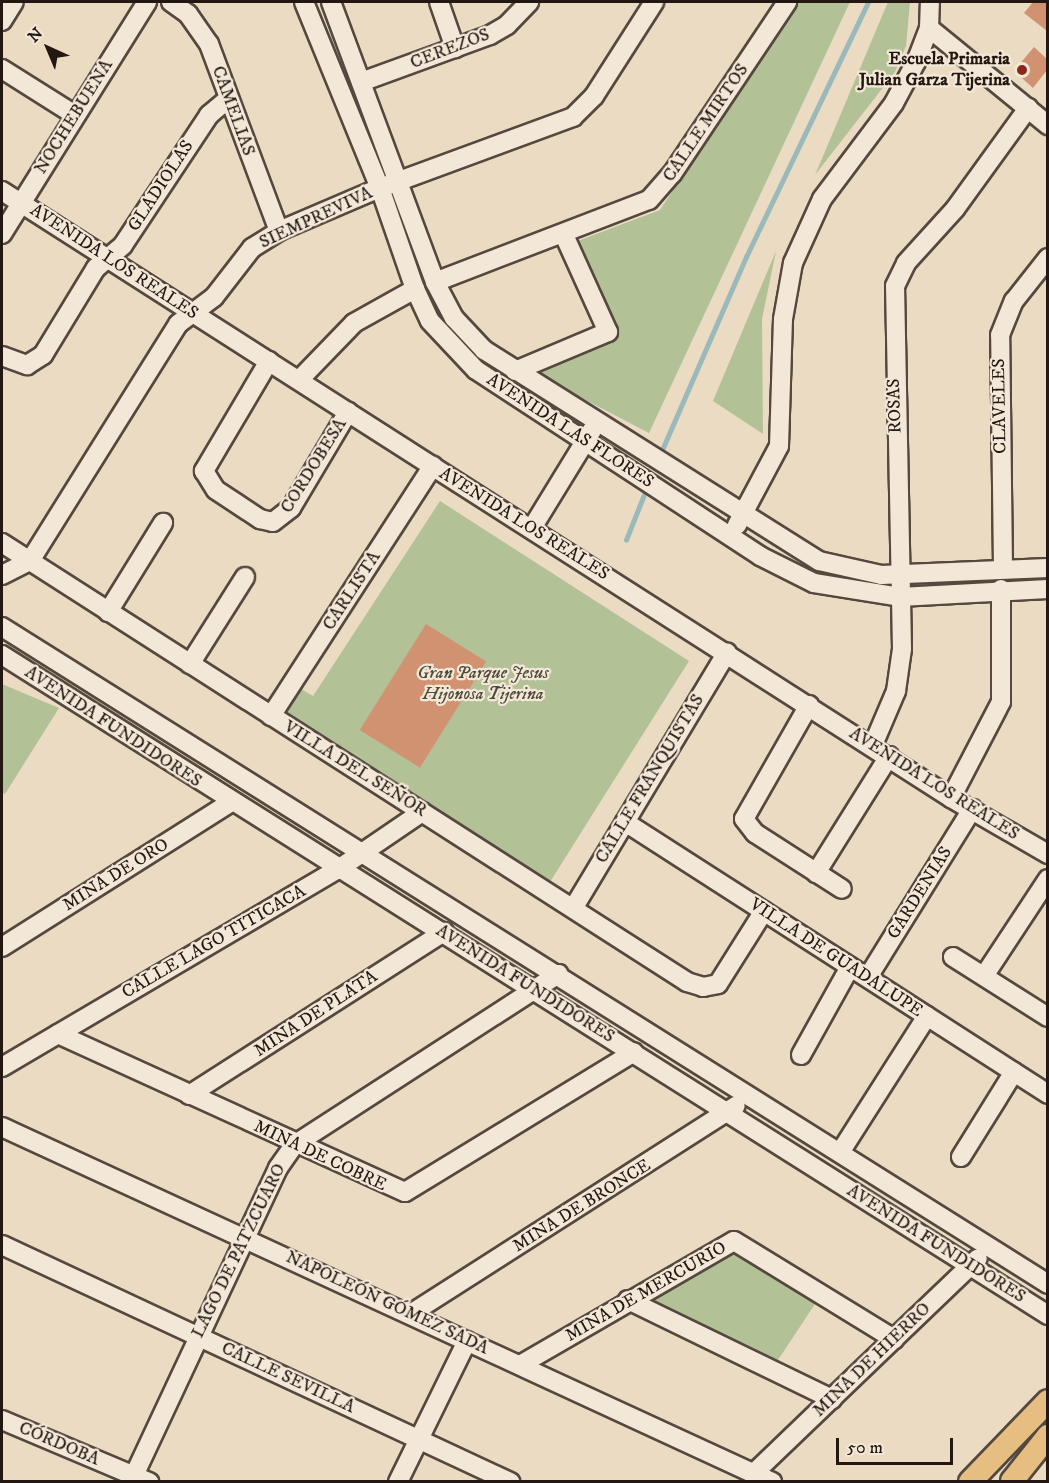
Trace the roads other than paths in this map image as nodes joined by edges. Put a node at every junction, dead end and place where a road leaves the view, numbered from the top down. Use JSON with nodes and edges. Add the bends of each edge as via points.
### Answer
{"nodes":[{"id":1,"x":14,"y":2,"type":"edge"},
{"id":2,"x":147,"y":2,"type":"edge"},
{"id":3,"x":171,"y":2,"type":"edge"},
{"id":4,"x":304,"y":2,"type":"edge"},
{"id":5,"x":330,"y":2,"type":"edge"},
{"id":6,"x":439,"y":2,"type":"edge"},
{"id":7,"x":529,"y":2,"type":"edge"},
{"id":8,"x":654,"y":2,"type":"edge"},
{"id":9,"x":787,"y":2,"type":"edge"},
{"id":10,"x":930,"y":2,"type":"edge"},
{"id":11,"x":2,"y":21,"type":"edge"},
{"id":12,"x":930,"y":28,"type":"junction"},
{"id":13,"x":455,"y":48,"type":"junction"},
{"id":14,"x":2,"y":69,"type":"edge"},
{"id":15,"x":361,"y":82,"type":"junction"},
{"id":16,"x":228,"y":99,"type":"junction"},
{"id":17,"x":1028,"y":108,"type":"junction"},
{"id":18,"x":75,"y":115,"type":"junction"},
{"id":19,"x":1047,"y":125,"type":"edge"},
{"id":20,"x":389,"y":185,"type":"junction"},
{"id":21,"x":2,"y":191,"type":"edge"},
{"id":22,"x":21,"y":203,"type":"junction"},
{"id":23,"x":279,"y":231,"type":"junction"},
{"id":24,"x":2,"y":234,"type":"edge"},
{"id":25,"x":564,"y":235,"type":"junction"},
{"id":26,"x":108,"y":257,"type":"junction"},
{"id":27,"x":1047,"y":258,"type":"edge"},
{"id":28,"x":435,"y":282,"type":"junction"},
{"id":29,"x":415,"y":290,"type":"junction"},
{"id":30,"x":193,"y":313,"type":"junction"},
{"id":31,"x":2,"y":356,"type":"edge"},
{"id":32,"x":269,"y":361,"type":"junction"},
{"id":33,"x":515,"y":371,"type":"junction"},
{"id":34,"x":299,"y":380,"type":"junction"},
{"id":35,"x":348,"y":411,"type":"junction"},
{"id":36,"x":596,"y":423,"type":"junction"},
{"id":37,"x":585,"y":440,"type":"junction"},
{"id":38,"x":433,"y":466,"type":"junction"},
{"id":39,"x":742,"y":516,"type":"junction"},
{"id":40,"x":163,"y":523,"type":"dead end"},
{"id":41,"x":532,"y":528,"type":"junction"},
{"id":42,"x":730,"y":536,"type":"junction"},
{"id":43,"x":2,"y":543,"type":"edge"},
{"id":44,"x":30,"y":561,"type":"junction"},
{"id":45,"x":1003,"y":567,"type":"junction"},
{"id":46,"x":1047,"y":568,"type":"edge"},
{"id":47,"x":2,"y":575,"type":"edge"},
{"id":48,"x":900,"y":575,"type":"junction"},
{"id":49,"x":245,"y":578,"type":"dead end"},
{"id":50,"x":1001,"y":589,"type":"junction"},
{"id":51,"x":1047,"y":589,"type":"edge"},
{"id":52,"x":900,"y":597,"type":"junction"},
{"id":53,"x":108,"y":612,"type":"junction"},
{"id":54,"x":2,"y":627,"type":"edge"},
{"id":55,"x":726,"y":652,"type":"junction"},
{"id":56,"x":2,"y":655,"type":"edge"},
{"id":57,"x":190,"y":664,"type":"junction"},
{"id":58,"x":809,"y":705,"type":"junction"},
{"id":59,"x":271,"y":716,"type":"junction"},
{"id":60,"x":873,"y":745,"type":"junction"},
{"id":61,"x":889,"y":756,"type":"junction"},
{"id":62,"x":951,"y":798,"type":"junction"},
{"id":63,"x":230,"y":803,"type":"junction"},
{"id":64,"x":972,"y":809,"type":"junction"},
{"id":65,"x":422,"y":812,"type":"junction"},
{"id":66,"x":625,"y":822,"type":"junction"},
{"id":67,"x":364,"y":851,"type":"junction"},
{"id":68,"x":1047,"y":854,"type":"edge"},
{"id":69,"x":337,"y":870,"type":"junction"},
{"id":70,"x":816,"y":873,"type":"junction"},
{"id":71,"x":1047,"y":879,"type":"edge"},
{"id":72,"x":842,"y":889,"type":"dead end"},
{"id":73,"x":574,"y":907,"type":"junction"},
{"id":74,"x":764,"y":911,"type":"junction"},
{"id":75,"x":444,"y":932,"type":"junction"},
{"id":76,"x":2,"y":947,"type":"edge"},
{"id":77,"x":953,"y":957,"type":"dead end"},
{"id":78,"x":850,"y":967,"type":"junction"},
{"id":79,"x":558,"y":974,"type":"junction"},
{"id":80,"x":984,"y":976,"type":"junction"},
{"id":81,"x":868,"y":977,"type":"junction"},
{"id":82,"x":536,"y":992,"type":"junction"},
{"id":83,"x":927,"y":1016,"type":"junction"},
{"id":84,"x":1047,"y":1017,"type":"edge"},
{"id":85,"x":58,"y":1034,"type":"junction"},
{"id":86,"x":634,"y":1052,"type":"junction"},
{"id":87,"x":801,"y":1055,"type":"dead end"},
{"id":88,"x":2,"y":1067,"type":"edge"},
{"id":89,"x":1014,"y":1072,"type":"junction"},
{"id":90,"x":746,"y":1093,"type":"junction"},
{"id":91,"x":1047,"y":1094,"type":"edge"},
{"id":92,"x":189,"y":1095,"type":"junction"},
{"id":93,"x":730,"y":1113,"type":"junction"},
{"id":94,"x":2,"y":1127,"type":"edge"},
{"id":95,"x":294,"y":1145,"type":"junction"},
{"id":96,"x":842,"y":1151,"type":"junction"},
{"id":97,"x":960,"y":1158,"type":"dead end"},
{"id":98,"x":245,"y":1236,"type":"junction"},
{"id":99,"x":2,"y":1245,"type":"edge"},
{"id":100,"x":988,"y":1247,"type":"junction"},
{"id":101,"x":970,"y":1266,"type":"junction"},
{"id":102,"x":1047,"y":1284,"type":"edge"},
{"id":103,"x":628,"y":1300,"type":"junction"},
{"id":104,"x":412,"y":1313,"type":"junction"},
{"id":105,"x":1047,"y":1315,"type":"edge"},
{"id":106,"x":198,"y":1336,"type":"junction"},
{"id":107,"x":894,"y":1339,"type":"junction"},
{"id":108,"x":467,"y":1341,"type":"junction"},
{"id":109,"x":520,"y":1365,"type":"junction"},
{"id":110,"x":832,"y":1399,"type":"junction"},
{"id":111,"x":1047,"y":1401,"type":"edge"},
{"id":112,"x":2,"y":1420,"type":"edge"},
{"id":113,"x":1047,"y":1436,"type":"edge"},
{"id":114,"x":418,"y":1439,"type":"junction"},
{"id":115,"x":1047,"y":1448,"type":"edge"},
{"id":116,"x":754,"y":1473,"type":"junction"},
{"id":117,"x":138,"y":1479,"type":"edge"},
{"id":118,"x":1012,"y":1481,"type":"edge"},
{"id":119,"x":398,"y":1482,"type":"edge"},
{"id":120,"x":510,"y":1482,"type":"edge"},
{"id":121,"x":772,"y":1482,"type":"edge"},
{"id":122,"x":970,"y":1482,"type":"edge"}],
"edges":[{"from":1,"to":11,"type":"street"},
{"from":2,"to":18,"type":"street","name":"NOCHEBUENA"},
{"from":3,"to":16,"type":"street","name":"CAMELIAS","via":[[188,14],[205,37]]},
{"from":4,"to":20,"type":"street","name":"AVENIDA LAS FLORES"},
{"from":5,"to":15,"type":"street","name":"AVENIDA LAS FLORES"},
{"from":6,"to":13,"type":"street"},
{"from":7,"to":13,"type":"street","name":"CEREZOS","via":[[507,25]]},
{"from":8,"to":20,"type":"street","name":"SIEMPREVIVA","via":[[594,96],[573,117]]},
{"from":9,"to":25,"type":"street","name":"CALLE MIRTOS","via":[[661,190],[635,209]]},
{"from":10,"to":12,"type":"street"},
{"from":12,"to":17,"type":"street"},
{"from":12,"to":39,"type":"street","via":[[894,103],[822,199],[793,262],[783,319],[779,446]]},
{"from":13,"to":15,"type":"street","name":"CEREZOS"},
{"from":14,"to":18,"type":"street"},
{"from":15,"to":20,"type":"street","name":"AVENIDA LAS FLORES"},
{"from":16,"to":23,"type":"street","name":"CAMELIAS"},
{"from":16,"to":26,"type":"street","name":"GLADIOLAS","via":[[209,114],[123,245]]},
{"from":17,"to":19,"type":"street"},
{"from":17,"to":48,"type":"street","name":"ROSAS","via":[[955,209],[906,264],[895,286]]},
{"from":18,"to":22,"type":"street","name":"NOCHEBUENA"},
{"from":20,"to":23,"type":"street","name":"SIEMPREVIVA"},
{"from":20,"to":28,"type":"street","name":"AVENIDA LAS FLORES"},
{"from":20,"to":29,"type":"street","name":"AVENIDA LAS FLORES"},
{"from":21,"to":22,"type":"street","name":"AVENIDA LOS REALES"},
{"from":22,"to":24,"type":"street","name":"NOCHEBUENA"},
{"from":22,"to":26,"type":"street","name":"AVENIDA LOS REALES"},
{"from":23,"to":30,"type":"street","name":"SIEMPREVIVA","via":[[252,248],[214,297]]},
{"from":25,"to":28,"type":"street","name":"CALLE MIRTOS"},
{"from":25,"to":33,"type":"street","via":[[608,332]]},
{"from":26,"to":30,"type":"street","name":"AVENIDA LOS REALES"},
{"from":26,"to":31,"type":"street","name":"GLADIOLAS","via":[[90,276],[39,360],[19,365]]},
{"from":27,"to":45,"type":"street","name":"CLAVELES","via":[[1014,301],[1000,335]]},
{"from":28,"to":33,"type":"street","name":"AVENIDA LAS FLORES","via":[[463,330]]},
{"from":29,"to":34,"type":"street","via":[[354,323]]},
{"from":29,"to":37,"type":"street","name":"AVENIDA LAS FLORES","via":[[436,329],[476,370]]},
{"from":30,"to":32,"type":"street","name":"AVENIDA LOS REALES"},
{"from":30,"to":44,"type":"street","name":"SIEMPREVIVA","via":[[178,324]]},
{"from":32,"to":34,"type":"street","name":"AVENIDA LOS REALES"},
{"from":32,"to":35,"type":"street","name":"CORDOBESA","via":[[205,465],[206,477],[216,490],[260,519],[279,520],[291,508]]},
{"from":33,"to":36,"type":"street","name":"AVENIDA LAS FLORES"},
{"from":34,"to":35,"type":"street","name":"AVENIDA LOS REALES"},
{"from":35,"to":38,"type":"street","name":"AVENIDA LOS REALES"},
{"from":36,"to":37,"type":"street"},
{"from":36,"to":39,"type":"street","name":"AVENIDA LAS FLORES"},
{"from":37,"to":41,"type":"street"},
{"from":37,"to":42,"type":"street","name":"AVENIDA LAS FLORES"},
{"from":38,"to":41,"type":"street","name":"AVENIDA LOS REALES"},
{"from":38,"to":59,"type":"street","name":"CARLISTA"},
{"from":39,"to":42,"type":"street"},
{"from":39,"to":48,"type":"street","name":"AVENIDA LAS FLORES","via":[[819,561]]},
{"from":40,"to":53,"type":"street"},
{"from":41,"to":55,"type":"street","name":"AVENIDA LOS REALES"},
{"from":42,"to":52,"type":"street","name":"AVENIDA LAS FLORES","via":[[814,583]]},
{"from":43,"to":44,"type":"street","name":"VILLA DEL SEÑOR"},
{"from":44,"to":47,"type":"street"},
{"from":44,"to":53,"type":"street","name":"VILLA DEL SEÑOR"},
{"from":45,"to":46,"type":"street","name":"AVENIDA LAS FLORES"},
{"from":45,"to":48,"type":"street","name":"AVENIDA LAS FLORES"},
{"from":48,"to":52,"type":"street","name":"ROSAS"},
{"from":49,"to":57,"type":"street"},
{"from":50,"to":51,"type":"street","name":"AVENIDA LAS FLORES"},
{"from":50,"to":52,"type":"street","name":"AVENIDA LAS FLORES"},
{"from":50,"to":62,"type":"street","via":[[1001,702]]},
{"from":52,"to":60,"type":"street","name":"ROSAS","via":[[901,671]]},
{"from":53,"to":57,"type":"street","name":"VILLA DEL SEÑOR"},
{"from":54,"to":67,"type":"street","name":"AVENIDA FUNDIDORES"},
{"from":55,"to":58,"type":"street","name":"AVENIDA LOS REALES"},
{"from":55,"to":66,"type":"street","name":"CALLE FRANQUISTAS"},
{"from":56,"to":63,"type":"street","name":"AVENIDA FUNDIDORES"},
{"from":57,"to":59,"type":"street","name":"VILLA DEL SEÑOR"},
{"from":58,"to":60,"type":"street","name":"AVENIDA LOS REALES"},
{"from":58,"to":70,"type":"street","via":[[749,806],[745,823]]},
{"from":59,"to":65,"type":"street","name":"VILLA DEL SEÑOR"},
{"from":60,"to":61,"type":"street","name":"AVENIDA LOS REALES"},
{"from":61,"to":62,"type":"street","name":"AVENIDA LOS REALES"},
{"from":61,"to":70,"type":"street"},
{"from":62,"to":64,"type":"street","name":"AVENIDA LOS REALES"},
{"from":63,"to":69,"type":"street","name":"AVENIDA FUNDIDORES"},
{"from":63,"to":76,"type":"street","name":"MINA DE ORO"},
{"from":64,"to":68,"type":"street","name":"AVENIDA LOS REALES"},
{"from":64,"to":81,"type":"street","name":"GARDENIAS"},
{"from":65,"to":67,"type":"street","name":"CALLE LAGO TITICACA"},
{"from":65,"to":73,"type":"street","name":"VILLA DEL SEÑOR"},
{"from":66,"to":73,"type":"street","name":"CALLE FRANQUISTAS"},
{"from":66,"to":74,"type":"street","name":"VILLA DE GUADALUPE"},
{"from":67,"to":69,"type":"street","name":"CALLE LAGO TITICACA"},
{"from":67,"to":79,"type":"street","name":"AVENIDA FUNDIDORES"},
{"from":69,"to":75,"type":"street","name":"AVENIDA FUNDIDORES"},
{"from":69,"to":85,"type":"street","name":"CALLE LAGO TITICACA"},
{"from":70,"to":72,"type":"street"},
{"from":71,"to":80,"type":"street"},
{"from":73,"to":74,"type":"street","name":"VILLA DEL SEÑOR","via":[[687,982],[712,987],[729,972]]},
{"from":74,"to":78,"type":"street","name":"VILLA DE GUADALUPE"},
{"from":75,"to":82,"type":"street","name":"AVENIDA FUNDIDORES"},
{"from":75,"to":92,"type":"street","name":"MINA DE PLATA"},
{"from":77,"to":80,"type":"street"},
{"from":78,"to":81,"type":"street","name":"VILLA DE GUADALUPE"},
{"from":78,"to":87,"type":"street"},
{"from":79,"to":82,"type":"street","name":"LAGO DE PATZCUARO"},
{"from":79,"to":90,"type":"street","name":"AVENIDA FUNDIDORES"},
{"from":80,"to":84,"type":"street"},
{"from":81,"to":83,"type":"street","name":"VILLA DE GUADALUPE"},
{"from":82,"to":86,"type":"street","name":"AVENIDA FUNDIDORES"},
{"from":82,"to":95,"type":"street","name":"LAGO DE PATZCUARO"},
{"from":83,"to":89,"type":"street","name":"VILLA DE GUADALUPE"},
{"from":83,"to":96,"type":"street"},
{"from":85,"to":88,"type":"street","name":"CALLE LAGO TITICACA"},
{"from":85,"to":92,"type":"street","name":"MINA DE COBRE"},
{"from":86,"to":93,"type":"street","name":"AVENIDA FUNDIDORES"},
{"from":86,"to":95,"type":"street","name":"MINA DE COBRE","via":[[405,1192]]},
{"from":89,"to":91,"type":"street","name":"VILLA DE GUADALUPE"},
{"from":89,"to":97,"type":"street"},
{"from":90,"to":93,"type":"street","name":"MINA DE BRONCE"},
{"from":90,"to":96,"type":"street","name":"AVENIDA FUNDIDORES"},
{"from":92,"to":95,"type":"street","name":"MINA DE COBRE"},
{"from":93,"to":101,"type":"street","name":"AVENIDA FUNDIDORES"},
{"from":93,"to":104,"type":"street","name":"MINA DE BRONCE"},
{"from":94,"to":98,"type":"street","name":"NAPOLEÓN GÓMEZ SADA"},
{"from":95,"to":98,"type":"street","name":"LAGO DE PATZCUARO"},
{"from":96,"to":100,"type":"street","name":"AVENIDA FUNDIDORES"},
{"from":98,"to":104,"type":"street","name":"NAPOLEÓN GÓMEZ SADA"},
{"from":98,"to":106,"type":"street","name":"LAGO DE PATZCUARO"},
{"from":99,"to":106,"type":"street","name":"CALLE SEVILLA"},
{"from":100,"to":101,"type":"street","name":"MINA DE HIERRO"},
{"from":100,"to":102,"type":"street","name":"AVENIDA FUNDIDORES"},
{"from":101,"to":105,"type":"street","name":"AVENIDA FUNDIDORES"},
{"from":101,"to":107,"type":"street","name":"MINA DE HIERRO"},
{"from":103,"to":107,"type":"street","name":"MINA DE MERCURIO","via":[[734,1241]]},
{"from":103,"to":109,"type":"street","name":"MINA DE MERCURIO"},
{"from":103,"to":110,"type":"street"},
{"from":104,"to":108,"type":"street","name":"NAPOLEÓN GÓMEZ SADA"},
{"from":106,"to":114,"type":"street","name":"CALLE SEVILLA"},
{"from":106,"to":117,"type":"street","name":"LAGO DE PATZCUARO"},
{"from":107,"to":110,"type":"street","name":"MINA DE HIERRO"},
{"from":108,"to":109,"type":"street","name":"NAPOLEÓN GÓMEZ SADA"},
{"from":108,"to":114,"type":"street"},
{"from":109,"to":116,"type":"street","name":"NAPOLEÓN GÓMEZ SADA"},
{"from":110,"to":116,"type":"street","name":"MINA DE HIERRO"},
{"from":111,"to":122,"type":"main road"},
{"from":112,"to":117,"type":"street","name":"CÓRDOBA"},
{"from":113,"to":118,"type":"main road"},
{"from":114,"to":119,"type":"street"},
{"from":114,"to":120,"type":"street","name":"CALLE SEVILLA"},
{"from":115,"to":118,"type":"main road"},
{"from":116,"to":121,"type":"street","name":"NAPOLEÓN GÓMEZ SADA"}]}
